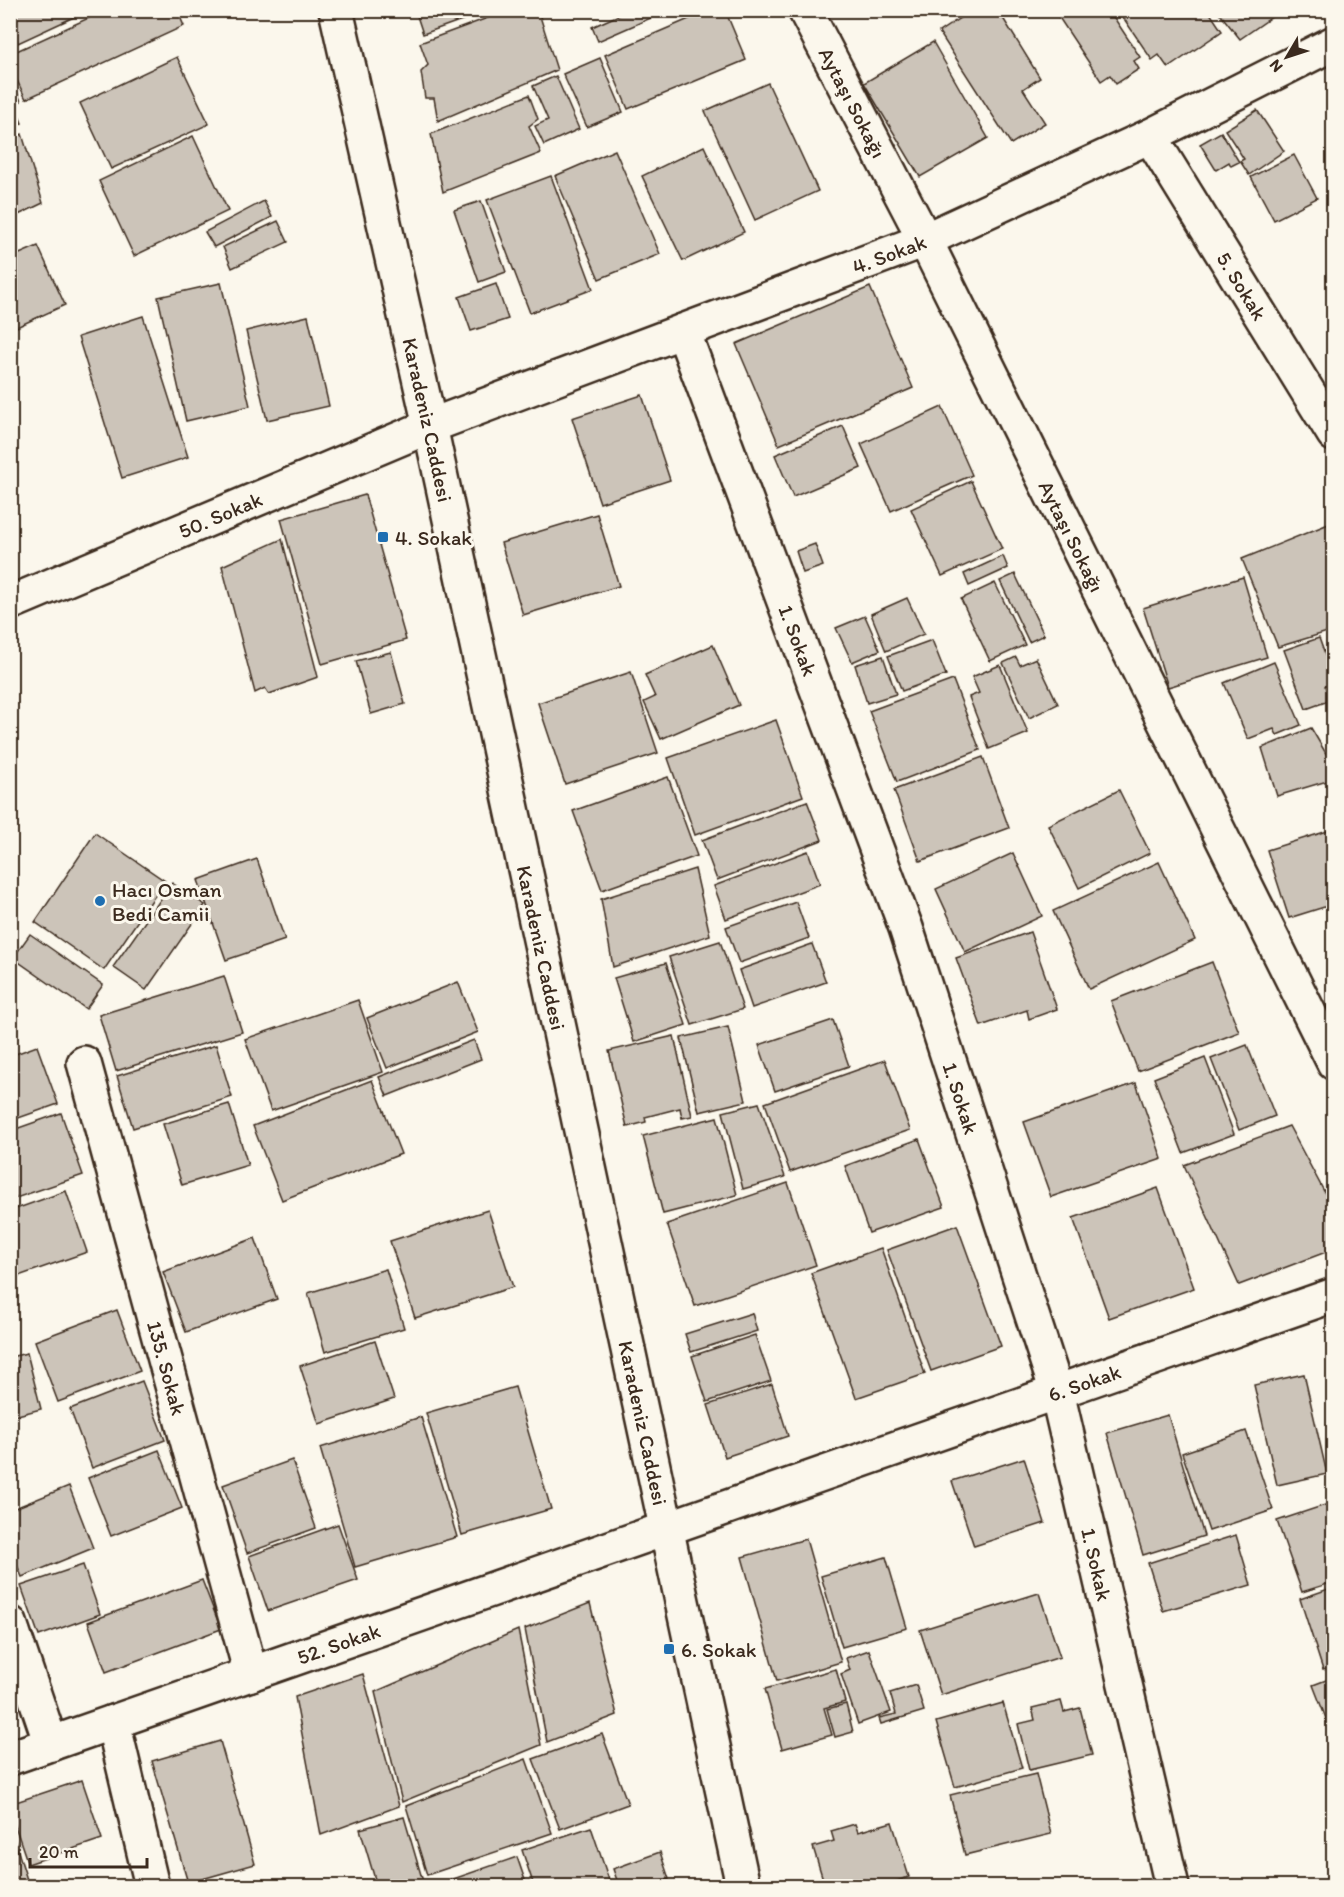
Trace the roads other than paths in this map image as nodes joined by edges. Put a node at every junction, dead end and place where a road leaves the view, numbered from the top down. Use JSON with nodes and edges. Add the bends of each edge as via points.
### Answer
{"nodes":[{"id":1,"x":336,"y":10,"type":"edge"},
{"id":2,"x":805,"y":10,"type":"edge"},
{"id":3,"x":1334,"y":44,"type":"edge"},
{"id":4,"x":1150,"y":136,"type":"junction"},
{"id":5,"x":925,"y":240,"type":"junction"},
{"id":6,"x":683,"y":331,"type":"junction"},
{"id":7,"x":430,"y":426,"type":"junction"},
{"id":8,"x":1334,"y":434,"type":"edge"},
{"id":9,"x":10,"y":603,"type":"edge"},
{"id":10,"x":84,"y":1063,"type":"dead end"},
{"id":11,"x":1334,"y":1063,"type":"edge"},
{"id":12,"x":1334,"y":1295,"type":"edge"},
{"id":13,"x":1057,"y":1392,"type":"junction"},
{"id":14,"x":667,"y":1530,"type":"junction"},
{"id":15,"x":10,"y":1623,"type":"edge"},
{"id":16,"x":251,"y":1674,"type":"junction"},
{"id":17,"x":113,"y":1722,"type":"junction"},
{"id":18,"x":51,"y":1744,"type":"junction"},
{"id":19,"x":10,"y":1758,"type":"edge"},
{"id":20,"x":152,"y":1887,"type":"edge"},
{"id":21,"x":743,"y":1887,"type":"edge"},
{"id":22,"x":1172,"y":1887,"type":"edge"}],
"edges":[{"from":1,"to":7,"type":"street","name":"Karadeniz Caddesi"},
{"from":2,"to":5,"type":"street","name":"Aytaşı Sokağı"},
{"from":3,"to":4,"type":"street","name":"4. Sokak"},
{"from":4,"to":5,"type":"street","name":"4. Sokak"},
{"from":4,"to":8,"type":"street","name":"5. Sokak"},
{"from":5,"to":6,"type":"street","name":"4. Sokak"},
{"from":5,"to":11,"type":"street","name":"Aytaşı Sokağı"},
{"from":6,"to":7,"type":"street","name":"4. Sokak"},
{"from":6,"to":13,"type":"street","name":"1. Sokak","via":[[906,928]]},
{"from":7,"to":9,"type":"street","name":"50. Sokak"},
{"from":7,"to":14,"type":"street","name":"Karadeniz Caddesi"},
{"from":10,"to":16,"type":"street","name":"135. Sokak"},
{"from":12,"to":13,"type":"street","name":"6. Sokak"},
{"from":13,"to":14,"type":"street","name":"6. Sokak"},
{"from":13,"to":22,"type":"street","name":"1. Sokak"},
{"from":14,"to":16,"type":"street","name":"52. Sokak"},
{"from":14,"to":21,"type":"street","name":"Karadeniz Caddesi"},
{"from":15,"to":18,"type":"street"},
{"from":16,"to":17,"type":"street","name":"52. Sokak"},
{"from":17,"to":18,"type":"street","name":"52. Sokak"},
{"from":17,"to":20,"type":"street"},
{"from":18,"to":19,"type":"street","name":"52. Sokak"}]}
